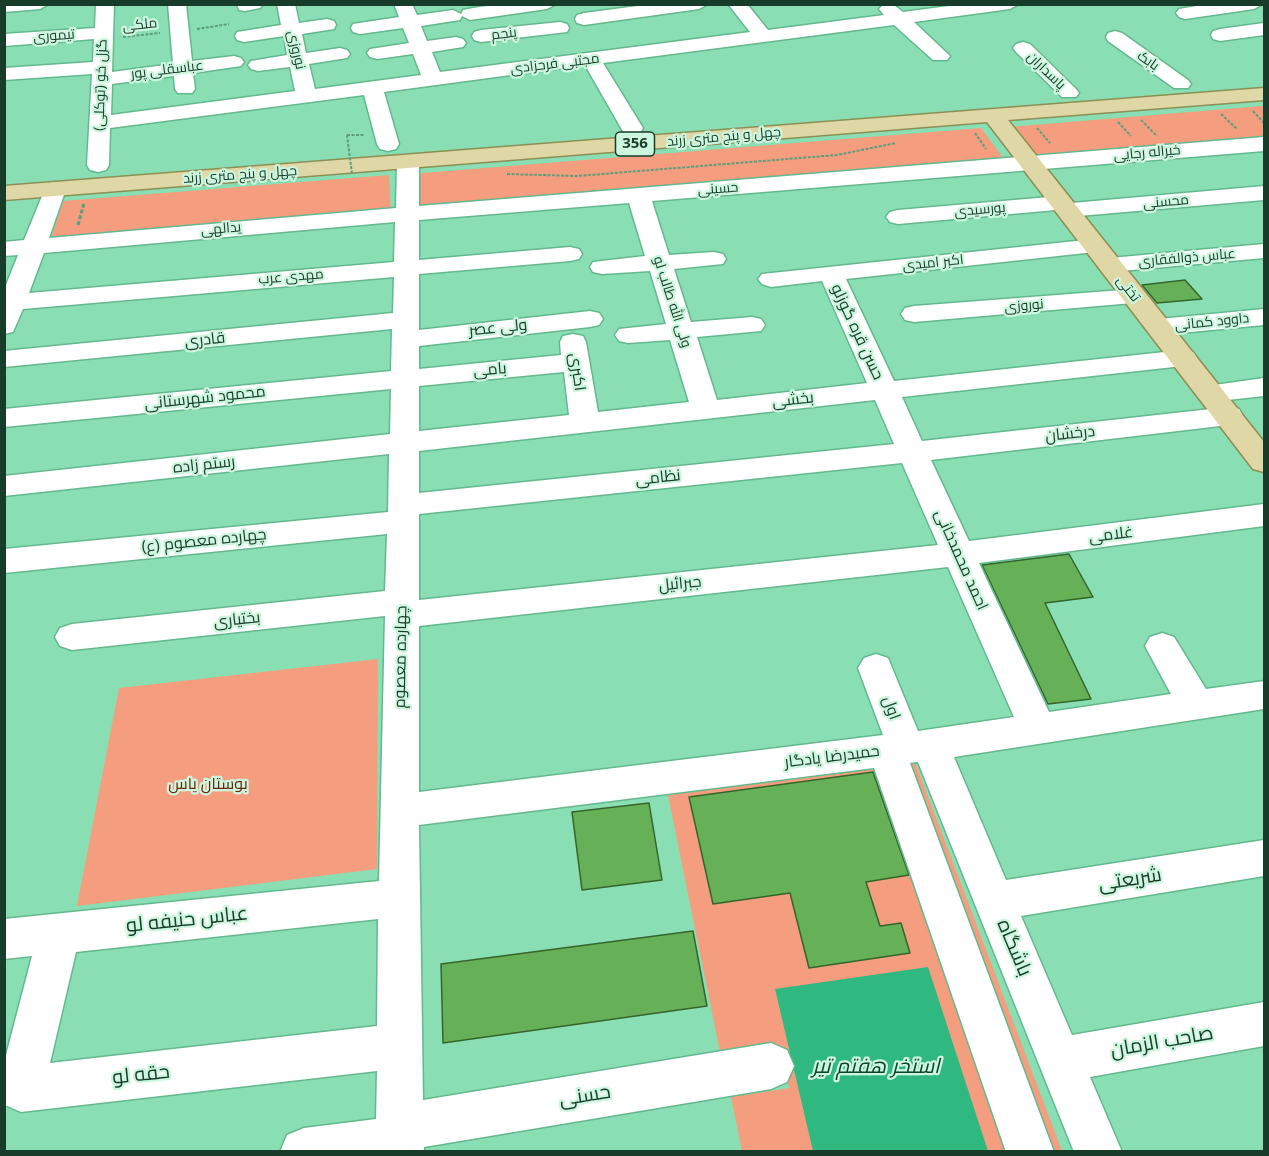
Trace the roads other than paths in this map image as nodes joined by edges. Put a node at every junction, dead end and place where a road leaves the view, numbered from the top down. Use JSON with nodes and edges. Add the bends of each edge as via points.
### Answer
{"nodes":[{"id":1,"x":40,"y":4,"type":"edge"},
{"id":2,"x":105,"y":4,"type":"edge"},
{"id":3,"x":177,"y":4,"type":"edge"},
{"id":4,"x":286,"y":4,"type":"edge"},
{"id":5,"x":547,"y":4,"type":"edge"},
{"id":6,"x":699,"y":4,"type":"edge"},
{"id":7,"x":737,"y":4,"type":"edge"},
{"id":8,"x":884,"y":4,"type":"edge"},
{"id":9,"x":1010,"y":4,"type":"edge"},
{"id":10,"x":1254,"y":4,"type":"edge"},
{"id":11,"x":1260,"y":4,"type":"edge"},
{"id":12,"x":4,"y":7,"type":"edge"},
{"id":13,"x":513,"y":7,"type":"edge"},
{"id":14,"x":1264,"y":8,"type":"edge"},
{"id":15,"x":406,"y":13,"type":"edge"},
{"id":16,"x":1185,"y":13,"type":"dead end"},
{"id":17,"x":584,"y":19,"type":"dead end"},
{"id":18,"x":899,"y":19,"type":"junction"},
{"id":19,"x":327,"y":25,"type":"dead end"},
{"id":20,"x":360,"y":27,"type":"dead end"},
{"id":21,"x":560,"y":28,"type":"dead end"},
{"id":22,"x":1264,"y":29,"type":"edge"},
{"id":23,"x":237,"y":30,"type":"road end"},
{"id":24,"x":291,"y":30,"type":"junction"},
{"id":25,"x":527,"y":31,"type":"junction"},
{"id":26,"x":1137,"y":33,"type":"dead end"},
{"id":27,"x":1220,"y":35,"type":"dead end"},
{"id":28,"x":103,"y":36,"type":"junction"},
{"id":29,"x":481,"y":36,"type":"dead end"},
{"id":30,"x":763,"y":36,"type":"junction"},
{"id":31,"x":1115,"y":37,"type":"junction"},
{"id":32,"x":4,"y":40,"type":"edge"},
{"id":33,"x":1092,"y":41,"type":"dead end"},
{"id":34,"x":456,"y":43,"type":"dead end"},
{"id":35,"x":1043,"y":45,"type":"dead end"},
{"id":36,"x":420,"y":47,"type":"junction"},
{"id":37,"x":376,"y":53,"type":"dead end"},
{"id":38,"x":340,"y":54,"type":"dead end"},
{"id":39,"x":940,"y":56,"type":"dead end"},
{"id":40,"x":591,"y":59,"type":"junction"},
{"id":41,"x":298,"y":60,"type":"junction"},
{"id":42,"x":234,"y":62,"type":"dead end"},
{"id":43,"x":258,"y":65,"type":"dead end"},
{"id":44,"x":546,"y":65,"type":"junction"},
{"id":45,"x":183,"y":68,"type":"junction"},
{"id":46,"x":102,"y":73,"type":"junction"},
{"id":47,"x":4,"y":74,"type":"edge"},
{"id":48,"x":433,"y":79,"type":"junction"},
{"id":49,"x":1182,"y":84,"type":"junction"},
{"id":50,"x":372,"y":87,"type":"junction"},
{"id":51,"x":1069,"y":93,"type":"junction"},
{"id":52,"x":306,"y":96,"type":"junction"},
{"id":53,"x":1260,"y":96,"type":"edge"},
{"id":54,"x":187,"y":111,"type":"junction"},
{"id":55,"x":99,"y":123,"type":"junction"},
{"id":56,"x":998,"y":123,"type":"junction"},
{"id":57,"x":632,"y":128,"type":"junction"},
{"id":58,"x":388,"y":144,"type":"junction"},
{"id":59,"x":1264,"y":144,"type":"edge"},
{"id":60,"x":408,"y":162,"type":"junction"},
{"id":61,"x":1030,"y":163,"type":"junction"},
{"id":62,"x":98,"y":165,"type":"junction"},
{"id":63,"x":26,"y":171,"type":"dead end"},
{"id":64,"x":56,"y":189,"type":"junction"},
{"id":65,"x":4,"y":193,"type":"edge"},
{"id":66,"x":1264,"y":193,"type":"edge"},
{"id":67,"x":638,"y":195,"type":"junction"},
{"id":68,"x":1064,"y":207,"type":"junction"},
{"id":69,"x":407,"y":213,"type":"junction"},
{"id":70,"x":898,"y":217,"type":"dead end"},
{"id":71,"x":34,"y":246,"type":"junction"},
{"id":72,"x":4,"y":249,"type":"edge"},
{"id":73,"x":1264,"y":252,"type":"edge"},
{"id":74,"x":570,"y":254,"type":"dead end"},
{"id":75,"x":1102,"y":256,"type":"junction"},
{"id":76,"x":714,"y":259,"type":"dead end"},
{"id":77,"x":659,"y":262,"type":"junction"},
{"id":78,"x":406,"y":266,"type":"junction"},
{"id":79,"x":602,"y":267,"type":"dead end"},
{"id":80,"x":831,"y":273,"type":"junction"},
{"id":81,"x":771,"y":279,"type":"dead end"},
{"id":82,"x":1135,"y":297,"type":"junction"},
{"id":83,"x":14,"y":302,"type":"junction"},
{"id":84,"x":914,"y":314,"type":"dead end"},
{"id":85,"x":1264,"y":317,"type":"edge"},
{"id":86,"x":579,"y":320,"type":"joint"},
{"id":87,"x":752,"y":325,"type":"dead end"},
{"id":88,"x":4,"y":326,"type":"edge"},
{"id":89,"x":1159,"y":327,"type":"junction"},
{"id":90,"x":406,"y":329,"type":"junction"},
{"id":91,"x":681,"y":331,"type":"junction"},
{"id":92,"x":628,"y":335,"type":"dead end"},
{"id":93,"x":1183,"y":358,"type":"junction"},
{"id":94,"x":4,"y":359,"type":"edge"},
{"id":95,"x":576,"y":362,"type":"junction"},
{"id":96,"x":405,"y":378,"type":"junction"},
{"id":97,"x":1264,"y":387,"type":"edge"},
{"id":98,"x":884,"y":390,"type":"junction"},
{"id":99,"x":1210,"y":393,"type":"junction"},
{"id":100,"x":706,"y":410,"type":"junction"},
{"id":101,"x":1228,"y":416,"type":"junction"},
{"id":102,"x":4,"y":418,"type":"edge"},
{"id":103,"x":585,"y":423,"type":"junction"},
{"id":104,"x":404,"y":443,"type":"junction"},
{"id":105,"x":912,"y":452,"type":"junction"},
{"id":106,"x":1264,"y":462,"type":"edge"},
{"id":107,"x":4,"y":486,"type":"edge"},
{"id":108,"x":403,"y":513,"type":"junction"},
{"id":109,"x":1264,"y":515,"type":"edge"},
{"id":110,"x":958,"y":554,"type":"junction"},
{"id":111,"x":4,"y":561,"type":"edge"},
{"id":112,"x":402,"y":609,"type":"junction"},
{"id":113,"x":72,"y":637,"type":"dead end"},
{"id":114,"x":1162,"y":646,"type":"dead end"},
{"id":115,"x":876,"y":668,"type":"dead end"},
{"id":116,"x":1264,"y":695,"type":"edge"},
{"id":117,"x":1196,"y":705,"type":"junction"},
{"id":118,"x":1038,"y":729,"type":"junction"},
{"id":119,"x":907,"y":748,"type":"junction"},
{"id":120,"x":399,"y":812,"type":"junction"},
{"id":121,"x":1264,"y":858,"type":"edge"},
{"id":122,"x":399,"y":898,"type":"junction"},
{"id":123,"x":995,"y":901,"type":"junction"},
{"id":124,"x":59,"y":934,"type":"junction"},
{"id":125,"x":4,"y":939,"type":"edge"},
{"id":126,"x":1264,"y":1024,"type":"edge"},
{"id":127,"x":399,"y":1046,"type":"junction"},
{"id":128,"x":1060,"y":1060,"type":"junction"},
{"id":129,"x":771,"y":1066,"type":"dead end"},
{"id":130,"x":400,"y":1140,"type":"edge"},
{"id":131,"x":304,"y":1152,"type":"edge"},
{"id":132,"x":1030,"y":1152,"type":"edge"},
{"id":133,"x":1098,"y":1152,"type":"edge"}],
"edges":[{"from":1,"to":12,"type":"street"},
{"from":2,"to":28,"type":"street","name":"گزل خو (توکلی)"},
{"from":3,"to":45,"type":"street"},
{"from":4,"to":24,"type":"street","name":"نوروزی"},
{"from":5,"to":13,"type":"street"},
{"from":6,"to":17,"type":"street"},
{"from":7,"to":30,"type":"street"},
{"from":8,"to":18,"type":"street"},
{"from":9,"to":18,"type":"street","name":"مجتبی فرحزادی"},
{"from":10,"to":16,"type":"street"},
{"from":11,"to":14,"type":"street"},
{"from":13,"to":15,"type":"street","via":[[461,15]]},
{"from":13,"to":25,"type":"street"},
{"from":15,"to":20,"type":"street"},
{"from":15,"to":36,"type":"street"},
{"from":18,"to":30,"type":"street","name":"مجتبی فرحزادی"},
{"from":18,"to":39,"type":"street"},
{"from":19,"to":24,"type":"street"},
{"from":21,"to":25,"type":"street","name":"پنجم"},
{"from":22,"to":27,"type":"street"},
{"from":23,"to":24,"type":"street"},
{"from":24,"to":41,"type":"street","name":"نوروزی"},
{"from":25,"to":29,"type":"street","name":"پنجم"},
{"from":25,"to":44,"type":"street"},
{"from":26,"to":31,"type":"street"},
{"from":28,"to":32,"type":"street","name":"تیموری"},
{"from":28,"to":46,"type":"street","name":"گزل خو (توکلی)"},
{"from":30,"to":40,"type":"street","name":"مجتبی فرحزادی"},
{"from":31,"to":33,"type":"street"},
{"from":31,"to":49,"type":"street","name":"بابک"},
{"from":34,"to":36,"type":"street"},
{"from":35,"to":51,"type":"street","name":"پاسداران","via":[[1014,48]]},
{"from":36,"to":37,"type":"street"},
{"from":36,"to":48,"type":"street"},
{"from":38,"to":41,"type":"street"},
{"from":40,"to":44,"type":"street","name":"مجتبی فرحزادی"},
{"from":40,"to":57,"type":"street"},
{"from":41,"to":43,"type":"street"},
{"from":41,"to":52,"type":"street","name":"نوروزی"},
{"from":42,"to":45,"type":"street","name":"عباسقلی پور"},
{"from":44,"to":48,"type":"street","name":"مجتبی فرحزادی"},
{"from":45,"to":46,"type":"street","name":"عباسقلی پور"},
{"from":45,"to":54,"type":"street"},
{"from":46,"to":47,"type":"street","name":"عباسقلی پور"},
{"from":46,"to":55,"type":"street","name":"گزل خو (توکلی)"},
{"from":48,"to":50,"type":"street","name":"مجتبی فرحزادی"},
{"from":49,"to":51,"type":"main road","name":"چهل و پنج متری زرند","number":"356"},
{"from":49,"to":53,"type":"main road","name":"چهل و پنج متری زرند","number":"356"},
{"from":50,"to":52,"type":"street","name":"مجتبی فرحزادی"},
{"from":50,"to":58,"type":"street"},
{"from":51,"to":57,"type":"main road","name":"چهل و پنج متری زرند","number":"356"},
{"from":52,"to":54,"type":"street","name":"مجتبی فرحزادی"},
{"from":53,"to":56,"type":"main road","name":"چهل و پنج متری زرند","number":"356"},
{"from":54,"to":55,"type":"street","name":"مجتبی فرحزادی"},
{"from":55,"to":62,"type":"street","name":"گزل خو (توکلی)"},
{"from":56,"to":60,"type":"main road","name":"چهل و پنج متری زرند","number":"356"},
{"from":56,"to":61,"type":"main road","name":"تختی"},
{"from":57,"to":58,"type":"main road","name":"چهل و پنج متری زرند","number":"356"},
{"from":58,"to":62,"type":"main road","name":"چهل و پنج متری زرند","number":"356"},
{"from":59,"to":61,"type":"street","name":"خیراله رجایی"},
{"from":60,"to":64,"type":"main road","name":"چهل و پنج متری زرند","number":"356"},
{"from":60,"to":69,"type":"street","name":"چهارده معصوم"},
{"from":61,"to":67,"type":"street","name":"حسینی"},
{"from":61,"to":68,"type":"main road","name":"تختی"},
{"from":62,"to":63,"type":"main road","name":"چهل و پنج متری زرند","number":"356"},
{"from":64,"to":65,"type":"main road","name":"چهل و پنج متری زرند","number":"356"},
{"from":64,"to":71,"type":"street"},
{"from":66,"to":68,"type":"street","name":"محسنی"},
{"from":67,"to":69,"type":"street","name":"حسینی"},
{"from":67,"to":77,"type":"street","name":"ولی الله طالب لو"},
{"from":68,"to":70,"type":"street","name":"پورسیدی"},
{"from":68,"to":75,"type":"main road","name":"تختی"},
{"from":69,"to":71,"type":"street","name":"یدالهی"},
{"from":69,"to":78,"type":"street","name":"چهارده معصوم"},
{"from":71,"to":72,"type":"street","name":"یدالهی"},
{"from":71,"to":83,"type":"street"},
{"from":73,"to":75,"type":"street","name":"عباس ذوالفقاری"},
{"from":74,"to":78,"type":"street","name":"مهدی عرب"},
{"from":75,"to":80,"type":"street","name":"اکبر امیدی"},
{"from":75,"to":82,"type":"main road","name":"تختی"},
{"from":76,"to":77,"type":"street"},
{"from":77,"to":79,"type":"street"},
{"from":77,"to":91,"type":"street","name":"ولی الله طالب لو"},
{"from":78,"to":83,"type":"street","name":"مهدی عرب"},
{"from":78,"to":90,"type":"street","name":"چهارده معصوم"},
{"from":80,"to":81,"type":"street","name":"اکبر امیدی"},
{"from":80,"to":98,"type":"street","name":"حسن قره گوزلو"},
{"from":82,"to":84,"type":"street","name":"نوروزی"},
{"from":82,"to":89,"type":"main road","name":"تختی"},
{"from":83,"to":88,"type":"street"},
{"from":85,"to":89,"type":"street","name":"داوود کمانی"},
{"from":86,"to":90,"type":"street","name":"ولی عصر"},
{"from":86,"to":95,"type":"street","name":"اکبری"},
{"from":87,"to":91,"type":"street"},
{"from":89,"to":93,"type":"main road","name":"تختی"},
{"from":90,"to":94,"type":"street","name":"قادری"},
{"from":90,"to":96,"type":"street","name":"چهارده معصوم"},
{"from":91,"to":92,"type":"street"},
{"from":91,"to":100,"type":"street","name":"ولی الله طالب لو"},
{"from":93,"to":98,"type":"street","name":"بخشی"},
{"from":93,"to":99,"type":"main road","name":"تختی"},
{"from":95,"to":96,"type":"street","name":"بامی"},
{"from":95,"to":103,"type":"street","name":"اکبری"},
{"from":96,"to":102,"type":"street","name":"محمود شهرستانی"},
{"from":96,"to":104,"type":"street","name":"چهارده معصوم"},
{"from":97,"to":99,"type":"street"},
{"from":98,"to":100,"type":"street","name":"بخشی"},
{"from":98,"to":105,"type":"street","name":"احمد محمدخانی"},
{"from":99,"to":101,"type":"main road","name":"تختی"},
{"from":100,"to":103,"type":"street","name":"بخشی"},
{"from":101,"to":105,"type":"street","name":"درخشان"},
{"from":101,"to":106,"type":"main road","name":"تختی"},
{"from":103,"to":104,"type":"street","name":"بخشی"},
{"from":104,"to":107,"type":"street","name":"رستم زاده"},
{"from":104,"to":108,"type":"street","name":"چهارده معصوم"},
{"from":105,"to":108,"type":"street","name":"نظامی"},
{"from":105,"to":110,"type":"street","name":"احمد محمدخانی"},
{"from":108,"to":111,"type":"street","name":"چهارده معصوم (ع)"},
{"from":108,"to":112,"type":"street","name":"چهارده معصوم"},
{"from":109,"to":110,"type":"street","name":"غلامی"},
{"from":110,"to":112,"type":"street","name":"جبرائیل"},
{"from":110,"to":118,"type":"street","name":"احمد محمدخانی"},
{"from":112,"to":113,"type":"street","name":"بختیاری"},
{"from":112,"to":120,"type":"street","name":"چهارده معصوم"},
{"from":114,"to":117,"type":"street"},
{"from":115,"to":119,"type":"street","name":"اول"},
{"from":116,"to":117,"type":"street","name":"حمیدرضا یادگار"},
{"from":117,"to":118,"type":"street","name":"حمیدرضا یادگار"},
{"from":118,"to":119,"type":"street","name":"حمیدرضا یادگار"},
{"from":119,"to":120,"type":"street","name":"حمیدرضا یادگار"},
{"from":119,"to":123,"type":"street","name":"باشگاه"},
{"from":119,"to":132,"type":"street"},
{"from":120,"to":122,"type":"street","name":"چهارده معصوم"},
{"from":121,"to":123,"type":"street","name":"شریعتی"},
{"from":122,"to":124,"type":"street","name":"عباس حنیفه لو"},
{"from":122,"to":127,"type":"street","name":"چهارده معصوم"},
{"from":123,"to":128,"type":"street","name":"باشگاه"},
{"from":124,"to":125,"type":"street","name":"عباس حنیفه لو"},
{"from":124,"to":127,"type":"street","name":"حقه لو","via":[[21,1089]]},
{"from":126,"to":128,"type":"street","name":"صاحب الزمان"},
{"from":127,"to":130,"type":"street","name":"چهارده معصوم"},
{"from":128,"to":133,"type":"street","name":"باشگاه"},
{"from":129,"to":130,"type":"street","name":"حسنی"},
{"from":130,"to":131,"type":"street","name":"حسنی"}]}
